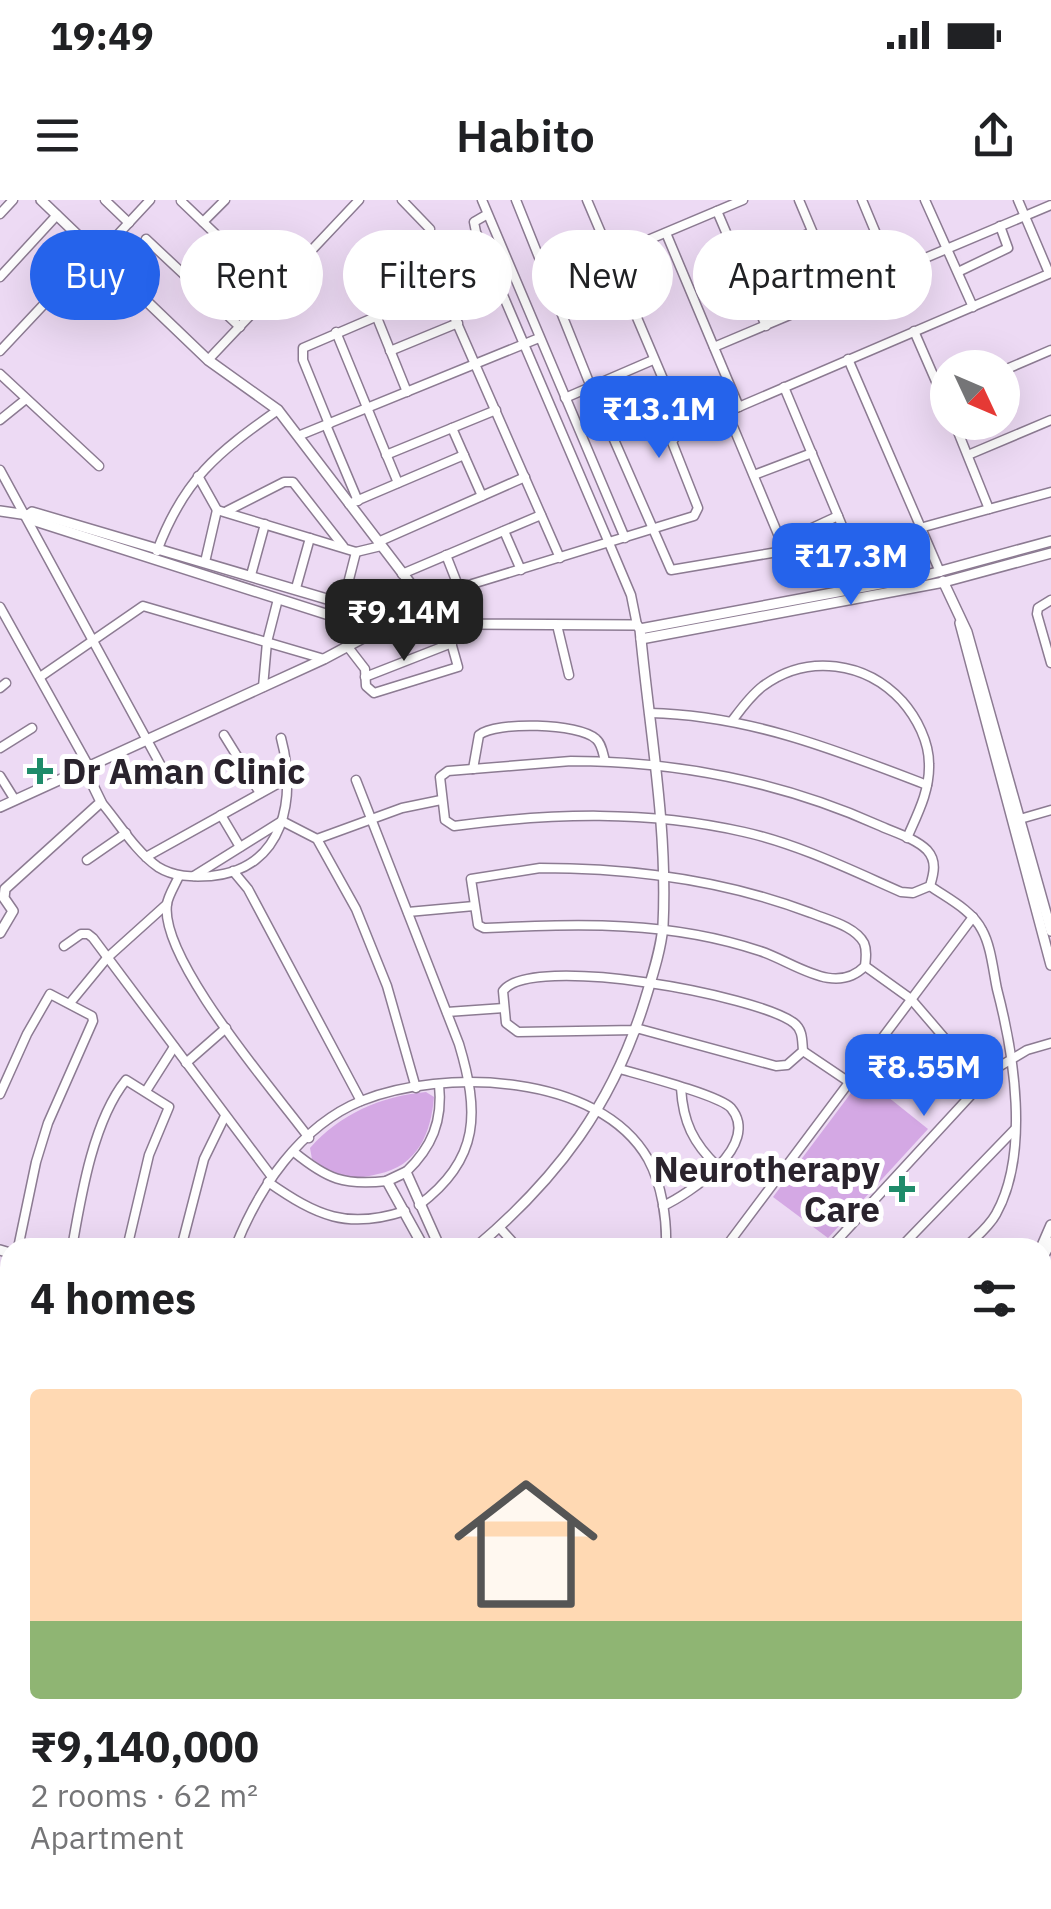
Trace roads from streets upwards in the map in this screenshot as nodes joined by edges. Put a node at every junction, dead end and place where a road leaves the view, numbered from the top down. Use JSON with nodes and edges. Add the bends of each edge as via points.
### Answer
{"nodes":[{"id":1,"x":14,"y":200,"type":"edge"},
{"id":2,"x":41,"y":200,"type":"edge"},
{"id":3,"x":105,"y":200,"type":"edge"},
{"id":4,"x":150,"y":200,"type":"edge"},
{"id":5,"x":225,"y":200,"type":"edge"},
{"id":6,"x":344,"y":200,"type":"edge"},
{"id":7,"x":402,"y":200,"type":"edge"},
{"id":8,"x":482,"y":200,"type":"edge"},
{"id":9,"x":516,"y":200,"type":"edge"},
{"id":10,"x":588,"y":200,"type":"edge"},
{"id":11,"x":743,"y":200,"type":"edge"},
{"id":12,"x":799,"y":200,"type":"edge"},
{"id":13,"x":862,"y":200,"type":"edge"},
{"id":14,"x":925,"y":200,"type":"edge"},
{"id":15,"x":1018,"y":200,"type":"edge"},
{"id":16,"x":181,"y":201,"type":"edge"},
{"id":17,"x":355,"y":204,"type":"edge"},
{"id":18,"x":1051,"y":205,"type":"edge"},
{"id":19,"x":718,"y":211,"type":"junction"},
{"id":20,"x":0,"y":214,"type":"edge"},
{"id":21,"x":57,"y":215,"type":"junction"},
{"id":22,"x":486,"y":215,"type":"junction"},
{"id":23,"x":1025,"y":216,"type":"junction"},
{"id":24,"x":203,"y":222,"type":"junction"},
{"id":25,"x":129,"y":223,"type":"junction"},
{"id":26,"x":1000,"y":226,"type":"junction"},
{"id":27,"x":430,"y":229,"type":"dead end"},
{"id":28,"x":71,"y":230,"type":"edge"},
{"id":29,"x":122,"y":230,"type":"edge"},
{"id":30,"x":211,"y":230,"type":"edge"},
{"id":31,"x":600,"y":230,"type":"edge"},
{"id":32,"x":673,"y":230,"type":"edge"},
{"id":33,"x":726,"y":230,"type":"edge"},
{"id":34,"x":811,"y":230,"type":"edge"},
{"id":35,"x":874,"y":230,"type":"edge"},
{"id":36,"x":323,"y":238,"type":"edge"},
{"id":37,"x":947,"y":249,"type":"junction"},
{"id":38,"x":673,"y":250,"type":"edge"},
{"id":39,"x":160,"y":253,"type":"edge"},
{"id":40,"x":932,"y":255,"type":"edge"},
{"id":41,"x":958,"y":272,"type":"junction"},
{"id":42,"x":1050,"y":273,"type":"edge"},
{"id":43,"x":0,"y":277,"type":"edge"},
{"id":44,"x":973,"y":307,"type":"junction"},
{"id":45,"x":160,"y":315,"type":"edge"},
{"id":46,"x":31,"y":320,"type":"edge"},
{"id":47,"x":246,"y":320,"type":"edge"},
{"id":48,"x":366,"y":320,"type":"edge"},
{"id":49,"x":378,"y":320,"type":"edge"},
{"id":50,"x":456,"y":320,"type":"edge"},
{"id":51,"x":637,"y":320,"type":"edge"},
{"id":52,"x":763,"y":320,"type":"edge"},
{"id":53,"x":780,"y":320,"type":"edge"},
{"id":54,"x":458,"y":324,"type":"junction"},
{"id":55,"x":766,"y":326,"type":"junction"},
{"id":56,"x":240,"y":327,"type":"junction"},
{"id":57,"x":336,"y":332,"type":"junction"},
{"id":58,"x":914,"y":332,"type":"junction"},
{"id":59,"x":539,"y":338,"type":"junction"},
{"id":60,"x":524,"y":344,"type":"junction"},
{"id":61,"x":714,"y":348,"type":"junction"},
{"id":62,"x":1051,"y":350,"type":"edge"},
{"id":63,"x":0,"y":351,"type":"edge"},
{"id":64,"x":390,"y":351,"type":"junction"},
{"id":65,"x":208,"y":360,"type":"junction"},
{"id":66,"x":654,"y":360,"type":"junction"},
{"id":67,"x":848,"y":360,"type":"junction"},
{"id":68,"x":1020,"y":363,"type":"edge"},
{"id":69,"x":475,"y":364,"type":"junction"},
{"id":70,"x":930,"y":365,"type":"edge"},
{"id":71,"x":0,"y":374,"type":"edge"},
{"id":72,"x":784,"y":387,"type":"junction"},
{"id":73,"x":592,"y":388,"type":"junction"},
{"id":74,"x":407,"y":392,"type":"junction"},
{"id":75,"x":565,"y":398,"type":"junction"},
{"id":76,"x":26,"y":399,"type":"junction"},
{"id":77,"x":739,"y":407,"type":"junction"},
{"id":78,"x":367,"y":408,"type":"junction"},
{"id":79,"x":278,"y":410,"type":"junction"},
{"id":80,"x":496,"y":410,"type":"junction"},
{"id":81,"x":728,"y":412,"type":"junction"},
{"id":82,"x":0,"y":420,"type":"edge"},
{"id":83,"x":1051,"y":420,"type":"edge"},
{"id":84,"x":327,"y":425,"type":"junction"},
{"id":85,"x":683,"y":426,"type":"junction"},
{"id":86,"x":452,"y":428,"type":"junction"},
{"id":87,"x":298,"y":436,"type":"junction"},
{"id":88,"x":962,"y":440,"type":"edge"},
{"id":89,"x":812,"y":453,"type":"junction"},
{"id":90,"x":386,"y":454,"type":"junction"},
{"id":91,"x":464,"y":455,"type":"junction"},
{"id":92,"x":968,"y":455,"type":"junction"},
{"id":93,"x":99,"y":466,"type":"dead end"},
{"id":94,"x":0,"y":470,"type":"edge"},
{"id":95,"x":754,"y":474,"type":"junction"},
{"id":96,"x":198,"y":476,"type":"junction"},
{"id":97,"x":525,"y":477,"type":"junction"},
{"id":98,"x":600,"y":480,"type":"junction"},
{"id":99,"x":398,"y":483,"type":"junction"},
{"id":100,"x":585,"y":486,"type":"junction"},
{"id":101,"x":1051,"y":492,"type":"edge"},
{"id":102,"x":482,"y":496,"type":"junction"},
{"id":103,"x":353,"y":502,"type":"junction"},
{"id":104,"x":989,"y":509,"type":"junction"},
{"id":105,"x":0,"y":510,"type":"edge"},
{"id":106,"x":222,"y":511,"type":"junction"},
{"id":107,"x":26,"y":515,"type":"junction"},
{"id":108,"x":541,"y":515,"type":"junction"},
{"id":109,"x":838,"y":516,"type":"junction"},
{"id":110,"x":264,"y":524,"type":"junction"},
{"id":111,"x":920,"y":528,"type":"junction"},
{"id":112,"x":653,"y":529,"type":"junction"},
{"id":113,"x":504,"y":530,"type":"junction"},
{"id":114,"x":310,"y":538,"type":"junction"},
{"id":115,"x":625,"y":538,"type":"junction"},
{"id":116,"x":848,"y":540,"type":"junction"},
{"id":117,"x":1051,"y":541,"type":"edge"},
{"id":118,"x":609,"y":543,"type":"junction"},
{"id":119,"x":379,"y":544,"type":"junction"},
{"id":120,"x":343,"y":546,"type":"junction"},
{"id":121,"x":784,"y":546,"type":"junction"},
{"id":122,"x":158,"y":549,"type":"junction"},
{"id":123,"x":356,"y":552,"type":"junction"},
{"id":124,"x":1051,"y":554,"type":"edge"},
{"id":125,"x":446,"y":556,"type":"junction"},
{"id":126,"x":560,"y":558,"type":"junction"},
{"id":127,"x":154,"y":560,"type":"junction"},
{"id":128,"x":204,"y":562,"type":"junction"},
{"id":129,"x":521,"y":570,"type":"junction"},
{"id":130,"x":251,"y":574,"type":"junction"},
{"id":131,"x":402,"y":574,"type":"junction"},
{"id":132,"x":942,"y":577,"type":"junction"},
{"id":133,"x":296,"y":588,"type":"junction"},
{"id":134,"x":459,"y":588,"type":"junction"},
{"id":135,"x":278,"y":599,"type":"junction"},
{"id":136,"x":1051,"y":600,"type":"edge"},
{"id":137,"x":343,"y":603,"type":"junction"},
{"id":138,"x":425,"y":605,"type":"junction"},
{"id":139,"x":0,"y":607,"type":"edge"},
{"id":140,"x":398,"y":620,"type":"junction"},
{"id":141,"x":960,"y":620,"type":"junction"},
{"id":142,"x":445,"y":621,"type":"junction"},
{"id":143,"x":556,"y":624,"type":"junction"},
{"id":144,"x":379,"y":631,"type":"junction"},
{"id":145,"x":639,"y":631,"type":"junction"},
{"id":146,"x":92,"y":639,"type":"junction"},
{"id":147,"x":267,"y":642,"type":"junction"},
{"id":148,"x":452,"y":643,"type":"junction"},
{"id":149,"x":348,"y":647,"type":"junction"},
{"id":150,"x":324,"y":659,"type":"junction"},
{"id":151,"x":1051,"y":663,"type":"edge"},
{"id":152,"x":570,"y":675,"type":"dead end"},
{"id":153,"x":40,"y":677,"type":"junction"},
{"id":154,"x":365,"y":677,"type":"junction"},
{"id":155,"x":263,"y":687,"type":"junction"},
{"id":156,"x":650,"y":713,"type":"junction"},
{"id":157,"x":732,"y":721,"type":"junction"},
{"id":158,"x":32,"y":728,"type":"dead end"},
{"id":159,"x":224,"y":735,"type":"dead end"},
{"id":160,"x":282,"y":738,"type":"dead end"},
{"id":161,"x":149,"y":739,"type":"junction"},
{"id":162,"x":0,"y":748,"type":"edge"},
{"id":163,"x":606,"y":761,"type":"junction"},
{"id":164,"x":653,"y":764,"type":"junction"},
{"id":165,"x":86,"y":766,"type":"junction"},
{"id":166,"x":472,"y":768,"type":"junction"},
{"id":167,"x":166,"y":774,"type":"dead end"},
{"id":168,"x":0,"y":776,"type":"edge"},
{"id":169,"x":290,"y":777,"type":"junction"},
{"id":170,"x":356,"y":780,"type":"dead end"},
{"id":171,"x":926,"y":785,"type":"junction"},
{"id":172,"x":260,"y":794,"type":"junction"},
{"id":173,"x":15,"y":800,"type":"junction"},
{"id":174,"x":441,"y":800,"type":"junction"},
{"id":175,"x":101,"y":802,"type":"junction"},
{"id":176,"x":0,"y":807,"type":"edge"},
{"id":177,"x":1051,"y":810,"type":"edge"},
{"id":178,"x":222,"y":815,"type":"junction"},
{"id":179,"x":662,"y":818,"type":"junction"},
{"id":180,"x":370,"y":819,"type":"junction"},
{"id":181,"x":1020,"y":820,"type":"junction"},
{"id":182,"x":282,"y":821,"type":"junction"},
{"id":183,"x":126,"y":833,"type":"junction"},
{"id":184,"x":907,"y":838,"type":"junction"},
{"id":185,"x":316,"y":839,"type":"junction"},
{"id":186,"x":240,"y":847,"type":"junction"},
{"id":187,"x":146,"y":857,"type":"junction"},
{"id":188,"x":87,"y":860,"type":"dead end"},
{"id":189,"x":246,"y":865,"type":"junction"},
{"id":190,"x":232,"y":871,"type":"junction"},
{"id":191,"x":663,"y":875,"type":"junction"},
{"id":192,"x":179,"y":876,"type":"junction"},
{"id":193,"x":194,"y":876,"type":"junction"},
{"id":194,"x":930,"y":886,"type":"junction"},
{"id":195,"x":248,"y":889,"type":"junction"},
{"id":196,"x":1,"y":893,"type":"edge"},
{"id":197,"x":166,"y":904,"type":"junction"},
{"id":198,"x":474,"y":906,"type":"junction"},
{"id":199,"x":408,"y":912,"type":"junction"},
{"id":200,"x":973,"y":917,"type":"junction"},
{"id":201,"x":663,"y":930,"type":"junction"},
{"id":202,"x":1051,"y":931,"type":"edge"},
{"id":203,"x":0,"y":933,"type":"edge"},
{"id":204,"x":64,"y":946,"type":"dead end"},
{"id":205,"x":107,"y":958,"type":"junction"},
{"id":206,"x":1051,"y":964,"type":"edge"},
{"id":207,"x":866,"y":966,"type":"junction"},
{"id":208,"x":651,"y":981,"type":"junction"},
{"id":209,"x":910,"y":999,"type":"junction"},
{"id":210,"x":70,"y":1003,"type":"junction"},
{"id":211,"x":504,"y":1008,"type":"junction"},
{"id":212,"x":447,"y":1012,"type":"junction"},
{"id":213,"x":226,"y":1028,"type":"junction"},
{"id":214,"x":636,"y":1029,"type":"junction"},
{"id":215,"x":1051,"y":1043,"type":"edge"},
{"id":216,"x":174,"y":1047,"type":"junction"},
{"id":217,"x":803,"y":1051,"type":"junction"},
{"id":218,"x":1011,"y":1060,"type":"junction"},
{"id":219,"x":186,"y":1064,"type":"junction"},
{"id":220,"x":620,"y":1069,"type":"junction"},
{"id":221,"x":470,"y":1082,"type":"junction"},
{"id":222,"x":849,"y":1082,"type":"junction"},
{"id":223,"x":983,"y":1083,"type":"junction"},
{"id":224,"x":439,"y":1084,"type":"junction"},
{"id":225,"x":416,"y":1088,"type":"junction"},
{"id":226,"x":681,"y":1088,"type":"junction"},
{"id":227,"x":146,"y":1092,"type":"junction"},
{"id":228,"x":0,"y":1094,"type":"edge"},
{"id":229,"x":361,"y":1101,"type":"junction"},
{"id":230,"x":598,"y":1110,"type":"junction"},
{"id":231,"x":225,"y":1116,"type":"junction"},
{"id":232,"x":1016,"y":1128,"type":"junction"},
{"id":233,"x":309,"y":1138,"type":"junction"},
{"id":234,"x":294,"y":1152,"type":"junction"},
{"id":235,"x":718,"y":1166,"type":"junction"},
{"id":236,"x":406,"y":1172,"type":"junction"},
{"id":237,"x":270,"y":1179,"type":"junction"},
{"id":238,"x":387,"y":1181,"type":"junction"},
{"id":239,"x":419,"y":1205,"type":"junction"},
{"id":240,"x":663,"y":1206,"type":"junction"},
{"id":241,"x":405,"y":1211,"type":"junction"},
{"id":242,"x":499,"y":1227,"type":"junction"},
{"id":243,"x":20,"y":1238,"type":"edge"},
{"id":244,"x":74,"y":1238,"type":"edge"},
{"id":245,"x":129,"y":1238,"type":"edge"},
{"id":246,"x":183,"y":1238,"type":"edge"},
{"id":247,"x":240,"y":1238,"type":"edge"},
{"id":248,"x":419,"y":1238,"type":"edge"},
{"id":249,"x":435,"y":1238,"type":"edge"},
{"id":250,"x":486,"y":1238,"type":"edge"},
{"id":251,"x":509,"y":1238,"type":"edge"},
{"id":252,"x":665,"y":1238,"type":"edge"},
{"id":253,"x":732,"y":1238,"type":"edge"},
{"id":254,"x":839,"y":1238,"type":"edge"},
{"id":255,"x":910,"y":1238,"type":"edge"},
{"id":256,"x":974,"y":1238,"type":"edge"}],
"edges":[{"from":1,"to":20,"type":"street"},
{"from":2,"to":21,"type":"street"},
{"from":3,"to":25,"type":"street"},
{"from":4,"to":25,"type":"street"},
{"from":5,"to":24,"type":"street"},
{"from":6,"to":17,"type":"street"},
{"from":7,"to":27,"type":"street"},
{"from":8,"to":22,"type":"street"},
{"from":9,"to":73,"type":"street"},
{"from":10,"to":31,"type":"street"},
{"from":11,"to":19,"type":"street"},
{"from":12,"to":34,"type":"street"},
{"from":13,"to":35,"type":"street"},
{"from":14,"to":37,"type":"street"},
{"from":15,"to":23,"type":"street"},
{"from":16,"to":24,"type":"street"},
{"from":17,"to":36,"type":"street"},
{"from":18,"to":23,"type":"street"},
{"from":19,"to":32,"type":"street"},
{"from":19,"to":33,"type":"street"},
{"from":21,"to":28,"type":"street"},
{"from":21,"to":43,"type":"street"},
{"from":22,"to":59,"type":"street"},
{"from":22,"to":60,"type":"street","via":[[474,222],[476,232]]},
{"from":23,"to":26,"type":"street"},
{"from":23,"to":42,"type":"street"},
{"from":24,"to":30,"type":"street"},
{"from":25,"to":29,"type":"street"},
{"from":26,"to":37,"type":"street"},
{"from":26,"to":41,"type":"street","via":[[1008,248]]},
{"from":37,"to":40,"type":"street"},
{"from":37,"to":41,"type":"street"},
{"from":38,"to":61,"type":"street"},
{"from":39,"to":56,"type":"street"},
{"from":41,"to":44,"type":"street"},
{"from":42,"to":44,"type":"street"},
{"from":44,"to":58,"type":"street"},
{"from":45,"to":65,"type":"street"},
{"from":46,"to":63,"type":"street"},
{"from":47,"to":56,"type":"street"},
{"from":48,"to":57,"type":"street"},
{"from":49,"to":64,"type":"street"},
{"from":50,"to":54,"type":"street"},
{"from":51,"to":66,"type":"street"},
{"from":52,"to":55,"type":"street"},
{"from":53,"to":55,"type":"street"},
{"from":54,"to":64,"type":"street"},
{"from":54,"to":69,"type":"street"},
{"from":55,"to":61,"type":"street"},
{"from":56,"to":65,"type":"street"},
{"from":57,"to":78,"type":"street"},
{"from":57,"to":84,"type":"street","via":[[301,352]]},
{"from":58,"to":67,"type":"street"},
{"from":58,"to":70,"type":"street"},
{"from":59,"to":60,"type":"street"},
{"from":59,"to":75,"type":"street"},
{"from":60,"to":69,"type":"street"},
{"from":60,"to":100,"type":"street"},
{"from":61,"to":77,"type":"street"},
{"from":62,"to":68,"type":"street"},
{"from":64,"to":74,"type":"street"},
{"from":65,"to":79,"type":"street"},
{"from":66,"to":73,"type":"street"},
{"from":66,"to":85,"type":"street"},
{"from":67,"to":72,"type":"street"},
{"from":67,"to":111,"type":"street"},
{"from":69,"to":74,"type":"street"},
{"from":69,"to":80,"type":"street"},
{"from":71,"to":76,"type":"street"},
{"from":72,"to":77,"type":"street"},
{"from":72,"to":89,"type":"street"},
{"from":73,"to":75,"type":"street"},
{"from":73,"to":112,"type":"street"},
{"from":74,"to":78,"type":"street"},
{"from":75,"to":98,"type":"street"},
{"from":76,"to":82,"type":"street"},
{"from":76,"to":93,"type":"street"},
{"from":77,"to":81,"type":"street"},
{"from":78,"to":84,"type":"street"},
{"from":78,"to":90,"type":"street"},
{"from":79,"to":87,"type":"street"},
{"from":79,"to":96,"type":"street"},
{"from":80,"to":86,"type":"street"},
{"from":80,"to":97,"type":"street"},
{"from":81,"to":85,"type":"street"},
{"from":81,"to":95,"type":"street"},
{"from":83,"to":92,"type":"street"},
{"from":84,"to":87,"type":"street"},
{"from":84,"to":103,"type":"street"},
{"from":85,"to":112,"type":"street","via":[[672,442],[698,510]]},
{"from":86,"to":90,"type":"street"},
{"from":86,"to":91,"type":"street"},
{"from":87,"to":103,"type":"street"},
{"from":88,"to":92,"type":"street"},
{"from":89,"to":95,"type":"street"},
{"from":89,"to":109,"type":"street"},
{"from":90,"to":99,"type":"street"},
{"from":91,"to":99,"type":"street"},
{"from":91,"to":102,"type":"street"},
{"from":92,"to":104,"type":"street"},
{"from":94,"to":107,"type":"street"},
{"from":95,"to":121,"type":"street"},
{"from":96,"to":106,"type":"street"},
{"from":96,"to":122,"type":"street","via":[[181,496]]},
{"from":97,"to":102,"type":"street"},
{"from":97,"to":108,"type":"street"},
{"from":98,"to":100,"type":"street"},
{"from":98,"to":115,"type":"street"},
{"from":99,"to":103,"type":"street"},
{"from":100,"to":118,"type":"street"},
{"from":101,"to":104,"type":"street"},
{"from":102,"to":119,"type":"street"},
{"from":103,"to":119,"type":"street"},
{"from":104,"to":111,"type":"street"},
{"from":105,"to":107,"type":"street"},
{"from":106,"to":110,"type":"street"},
{"from":106,"to":120,"type":"street","via":[[289,481]]},
{"from":106,"to":128,"type":"street"},
{"from":107,"to":122,"type":"street"},
{"from":107,"to":127,"type":"street"},
{"from":107,"to":146,"type":"street"},
{"from":108,"to":113,"type":"street"},
{"from":108,"to":126,"type":"street"},
{"from":109,"to":116,"type":"street"},
{"from":109,"to":121,"type":"street"},
{"from":110,"to":114,"type":"street"},
{"from":110,"to":130,"type":"street"},
{"from":111,"to":116,"type":"street"},
{"from":111,"to":132,"type":"street"},
{"from":112,"to":115,"type":"street"},
{"from":112,"to":121,"type":"street","via":[[675,572]]},
{"from":113,"to":125,"type":"street"},
{"from":113,"to":129,"type":"street"},
{"from":114,"to":120,"type":"street"},
{"from":114,"to":133,"type":"street"},
{"from":115,"to":118,"type":"street"},
{"from":116,"to":121,"type":"street"},
{"from":117,"to":132,"type":"street"},
{"from":118,"to":126,"type":"street"},
{"from":118,"to":145,"type":"street"},
{"from":119,"to":123,"type":"street"},
{"from":119,"to":131,"type":"street"},
{"from":120,"to":123,"type":"street"},
{"from":122,"to":127,"type":"street"},
{"from":122,"to":128,"type":"street"},
{"from":123,"to":137,"type":"street"},
{"from":124,"to":132,"type":"street"},
{"from":125,"to":131,"type":"street"},
{"from":125,"to":134,"type":"street"},
{"from":126,"to":129,"type":"street"},
{"from":127,"to":135,"type":"street"},
{"from":128,"to":130,"type":"street"},
{"from":129,"to":134,"type":"street"},
{"from":130,"to":133,"type":"street"},
{"from":131,"to":138,"type":"street"},
{"from":132,"to":141,"type":"street"},
{"from":132,"to":145,"type":"street"},
{"from":133,"to":137,"type":"street"},
{"from":134,"to":138,"type":"street"},
{"from":135,"to":144,"type":"street"},
{"from":135,"to":147,"type":"street"},
{"from":136,"to":151,"type":"street","via":[[1037,614]]},
{"from":137,"to":140,"type":"street"},
{"from":138,"to":140,"type":"street"},
{"from":138,"to":142,"type":"street"},
{"from":139,"to":153,"type":"street"},
{"from":140,"to":144,"type":"street"},
{"from":141,"to":181,"type":"street"},
{"from":141,"to":206,"type":"street"},
{"from":142,"to":143,"type":"street"},
{"from":142,"to":148,"type":"street"},
{"from":143,"to":145,"type":"street"},
{"from":143,"to":152,"type":"street"},
{"from":144,"to":149,"type":"street"},
{"from":145,"to":156,"type":"street"},
{"from":146,"to":147,"type":"street","via":[[142,606]]},
{"from":146,"to":153,"type":"street"},
{"from":146,"to":161,"type":"street"},
{"from":147,"to":150,"type":"street"},
{"from":147,"to":155,"type":"street"},
{"from":148,"to":154,"type":"street"},
{"from":148,"to":154,"type":"street","via":[[455,668],[374,693]]},
{"from":149,"to":150,"type":"street"},
{"from":149,"to":154,"type":"street"},
{"from":150,"to":155,"type":"street"},
{"from":153,"to":165,"type":"street"},
{"from":155,"to":161,"type":"street"},
{"from":156,"to":157,"type":"street"},
{"from":156,"to":164,"type":"street"},
{"from":157,"to":171,"type":"street"},
{"from":157,"to":171,"type":"street","via":[[780,676],[828,665],[858,670],[876,677],[910,710],[927,748]]},
{"from":158,"to":162,"type":"street"},
{"from":159,"to":172,"type":"street"},
{"from":160,"to":169,"type":"street"},
{"from":161,"to":165,"type":"street"},
{"from":161,"to":167,"type":"street"},
{"from":163,"to":164,"type":"street"},
{"from":163,"to":166,"type":"street"},
{"from":163,"to":166,"type":"street","via":[[591,736],[532,726],[490,728],[480,735]]},
{"from":164,"to":179,"type":"street"},
{"from":164,"to":184,"type":"street","via":[[812,799]]},
{"from":165,"to":173,"type":"street"},
{"from":165,"to":175,"type":"street"},
{"from":166,"to":174,"type":"street","via":[[443,773]]},
{"from":168,"to":173,"type":"street"},
{"from":169,"to":172,"type":"street"},
{"from":169,"to":182,"type":"street"},
{"from":170,"to":180,"type":"street"},
{"from":171,"to":184,"type":"street"},
{"from":172,"to":178,"type":"street"},
{"from":173,"to":176,"type":"street"},
{"from":174,"to":179,"type":"street","via":[[445,820],[454,826],[564,814]]},
{"from":174,"to":180,"type":"street"},
{"from":175,"to":183,"type":"street"},
{"from":175,"to":196,"type":"street"},
{"from":177,"to":181,"type":"street"},
{"from":178,"to":186,"type":"street"},
{"from":178,"to":187,"type":"street"},
{"from":179,"to":191,"type":"street"},
{"from":179,"to":194,"type":"street","via":[[746,832],[901,892]]},
{"from":180,"to":185,"type":"street"},
{"from":180,"to":199,"type":"street"},
{"from":181,"to":202,"type":"street"},
{"from":182,"to":185,"type":"street"},
{"from":182,"to":186,"type":"street"},
{"from":182,"to":189,"type":"street","via":[[268,847]]},
{"from":183,"to":187,"type":"street"},
{"from":183,"to":188,"type":"street"},
{"from":184,"to":194,"type":"street","via":[[928,850],[934,863]]},
{"from":185,"to":225,"type":"street","via":[[356,909],[387,986]]},
{"from":186,"to":193,"type":"street"},
{"from":187,"to":192,"type":"street"},
{"from":189,"to":190,"type":"street"},
{"from":189,"to":195,"type":"street"},
{"from":190,"to":193,"type":"street"},
{"from":190,"to":195,"type":"street"},
{"from":191,"to":198,"type":"street","via":[[540,868],[477,876],[470,884]]},
{"from":191,"to":201,"type":"street"},
{"from":191,"to":207,"type":"street","via":[[746,890],[839,924],[863,940]]},
{"from":192,"to":193,"type":"street"},
{"from":192,"to":197,"type":"street"},
{"from":194,"to":200,"type":"street"},
{"from":195,"to":229,"type":"street"},
{"from":196,"to":203,"type":"street","via":[[13,911]]},
{"from":197,"to":205,"type":"street"},
{"from":197,"to":213,"type":"street","via":[[185,965]]},
{"from":198,"to":199,"type":"street"},
{"from":198,"to":201,"type":"street","via":[[476,923],[484,928],[597,923]]},
{"from":199,"to":212,"type":"street"},
{"from":200,"to":209,"type":"street"},
{"from":200,"to":218,"type":"street","via":[[983,931]]},
{"from":201,"to":207,"type":"street","via":[[760,951],[832,980],[855,976]]},
{"from":201,"to":208,"type":"street"},
{"from":204,"to":205,"type":"street","via":[[88,934]]},
{"from":205,"to":210,"type":"street"},
{"from":205,"to":216,"type":"street"},
{"from":207,"to":209,"type":"street"},
{"from":208,"to":211,"type":"street","via":[[523,979],[505,986]]},
{"from":208,"to":214,"type":"street"},
{"from":208,"to":217,"type":"street","via":[[721,995],[790,1021],[802,1034]]},
{"from":209,"to":222,"type":"street"},
{"from":209,"to":223,"type":"street"},
{"from":210,"to":228,"type":"street","via":[[47,997]]},
{"from":210,"to":243,"type":"street","via":[[93,1021],[48,1123]]},
{"from":211,"to":212,"type":"street"},
{"from":211,"to":214,"type":"street","via":[[508,1027],[518,1032]]},
{"from":212,"to":221,"type":"street"},
{"from":213,"to":219,"type":"street"},
{"from":213,"to":233,"type":"street"},
{"from":214,"to":217,"type":"street","via":[[776,1066]]},
{"from":214,"to":220,"type":"street"},
{"from":215,"to":218,"type":"street"},
{"from":216,"to":219,"type":"street"},
{"from":216,"to":227,"type":"street"},
{"from":217,"to":222,"type":"street"},
{"from":218,"to":223,"type":"street"},
{"from":218,"to":232,"type":"street"},
{"from":219,"to":231,"type":"street"},
{"from":220,"to":226,"type":"street"},
{"from":220,"to":230,"type":"street"},
{"from":221,"to":224,"type":"street"},
{"from":221,"to":230,"type":"street","via":[[529,1087]]},
{"from":221,"to":239,"type":"street","via":[[470,1136],[446,1181]]},
{"from":222,"to":253,"type":"street"},
{"from":223,"to":254,"type":"street"},
{"from":224,"to":225,"type":"street"},
{"from":224,"to":236,"type":"street","via":[[433,1140]]},
{"from":225,"to":229,"type":"street"},
{"from":226,"to":235,"type":"street","via":[[688,1130]]},
{"from":226,"to":235,"type":"street","via":[[722,1102],[734,1115],[736,1140]]},
{"from":227,"to":244,"type":"street","via":[[128,1080],[121,1085],[88,1171]]},
{"from":227,"to":245,"type":"street","via":[[169,1106]]},
{"from":229,"to":233,"type":"street"},
{"from":230,"to":240,"type":"street","via":[[647,1158]]},
{"from":230,"to":242,"type":"street","via":[[559,1167]]},
{"from":231,"to":237,"type":"street"},
{"from":231,"to":246,"type":"street","via":[[204,1159]]},
{"from":232,"to":255,"type":"street"},
{"from":232,"to":256,"type":"street","via":[[1014,1160],[996,1215]]},
{"from":233,"to":234,"type":"street"},
{"from":234,"to":237,"type":"street"},
{"from":234,"to":238,"type":"street","via":[[344,1182]]},
{"from":235,"to":240,"type":"street"},
{"from":236,"to":238,"type":"street"},
{"from":236,"to":239,"type":"street"},
{"from":237,"to":241,"type":"street","via":[[312,1210],[340,1220]]},
{"from":237,"to":247,"type":"street"},
{"from":238,"to":241,"type":"street"},
{"from":239,"to":249,"type":"street"},
{"from":240,"to":252,"type":"street"},
{"from":241,"to":248,"type":"street"},
{"from":242,"to":250,"type":"street"},
{"from":242,"to":251,"type":"street"}]}
